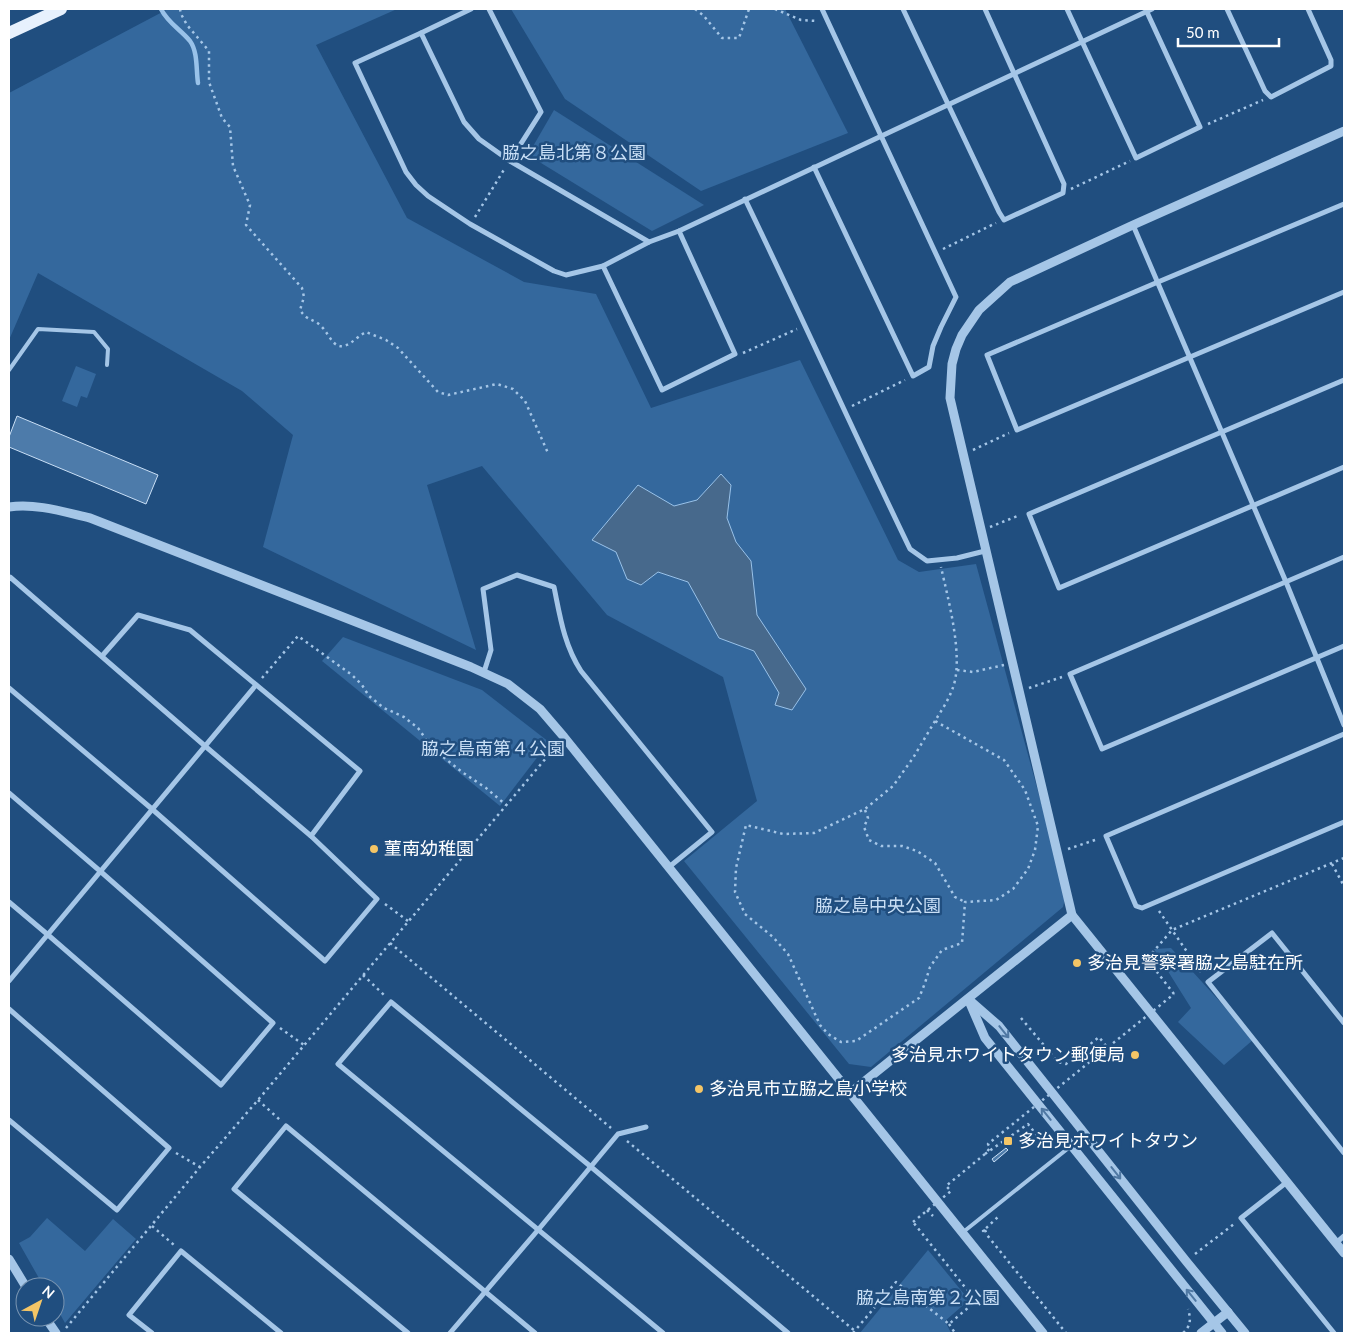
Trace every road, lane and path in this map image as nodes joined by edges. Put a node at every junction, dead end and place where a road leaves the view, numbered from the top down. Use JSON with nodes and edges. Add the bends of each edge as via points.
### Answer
{"nodes":[{"id":1,"x":61,"y":9,"type":"edge"},
{"id":2,"x":180,"y":9,"type":"edge"},
{"id":3,"x":471,"y":9,"type":"edge"},
{"id":4,"x":489,"y":9,"type":"edge"},
{"id":5,"x":695,"y":9,"type":"edge"},
{"id":6,"x":749,"y":9,"type":"edge"},
{"id":7,"x":775,"y":9,"type":"edge"},
{"id":8,"x":822,"y":9,"type":"edge"},
{"id":9,"x":903,"y":9,"type":"edge"},
{"id":10,"x":985,"y":9,"type":"edge"},
{"id":11,"x":1067,"y":9,"type":"edge"},
{"id":12,"x":1226,"y":9,"type":"edge"},
{"id":13,"x":1308,"y":9,"type":"edge"},
{"id":14,"x":1148,"y":10,"type":"edge"},
{"id":15,"x":826,"y":18,"type":"junction"},
{"id":16,"x":9,"y":32,"type":"edge"},
{"id":17,"x":421,"y":33,"type":"junction"},
{"id":18,"x":1082,"y":41,"type":"junction"},
{"id":19,"x":1015,"y":73,"type":"junction"},
{"id":20,"x":1271,"y":96,"type":"junction"},
{"id":21,"x":948,"y":105,"type":"junction"},
{"id":22,"x":1200,"y":128,"type":"junction"},
{"id":23,"x":1344,"y":130,"type":"edge"},
{"id":24,"x":881,"y":135,"type":"junction"},
{"id":25,"x":1136,"y":158,"type":"junction"},
{"id":26,"x":510,"y":161,"type":"junction"},
{"id":27,"x":814,"y":167,"type":"junction"},
{"id":28,"x":1063,"y":193,"type":"junction"},
{"id":29,"x":744,"y":199,"type":"junction"},
{"id":30,"x":1344,"y":204,"type":"edge"},
{"id":31,"x":1004,"y":220,"type":"junction"},
{"id":32,"x":470,"y":224,"type":"junction"},
{"id":33,"x":1133,"y":225,"type":"junction"},
{"id":34,"x":679,"y":231,"type":"junction"},
{"id":35,"x":649,"y":242,"type":"junction"},
{"id":36,"x":936,"y":252,"type":"junction"},
{"id":37,"x":604,"y":266,"type":"junction"},
{"id":38,"x":1158,"y":282,"type":"junction"},
{"id":39,"x":1344,"y":292,"type":"edge"},
{"id":40,"x":806,"y":326,"type":"junction"},
{"id":41,"x":735,"y":354,"type":"junction"},
{"id":42,"x":1190,"y":358,"type":"junction"},
{"id":43,"x":107,"y":365,"type":"dead end"},
{"id":44,"x":9,"y":370,"type":"edge"},
{"id":45,"x":913,"y":376,"type":"junction"},
{"id":46,"x":1344,"y":380,"type":"edge"},
{"id":47,"x":844,"y":410,"type":"junction"},
{"id":48,"x":1018,"y":430,"type":"junction"},
{"id":49,"x":1221,"y":432,"type":"junction"},
{"id":50,"x":548,"y":453,"type":"dead end"},
{"id":51,"x":964,"y":454,"type":"junction"},
{"id":52,"x":1344,"y":468,"type":"edge"},
{"id":53,"x":1254,"y":506,"type":"junction"},
{"id":54,"x":9,"y":507,"type":"edge"},
{"id":55,"x":1029,"y":514,"type":"junction"},
{"id":56,"x":981,"y":531,"type":"junction"},
{"id":57,"x":985,"y":551,"type":"junction"},
{"id":58,"x":1344,"y":557,"type":"edge"},
{"id":59,"x":940,"y":561,"type":"junction"},
{"id":60,"x":9,"y":578,"type":"edge"},
{"id":61,"x":1286,"y":582,"type":"junction"},
{"id":62,"x":1344,"y":646,"type":"edge"},
{"id":63,"x":102,"y":656,"type":"junction"},
{"id":64,"x":1317,"y":658,"type":"junction"},
{"id":65,"x":1012,"y":662,"type":"junction"},
{"id":66,"x":957,"y":670,"type":"junction"},
{"id":67,"x":484,"y":672,"type":"junction"},
{"id":68,"x":1070,"y":674,"type":"junction"},
{"id":69,"x":256,"y":685,"type":"junction"},
{"id":70,"x":9,"y":688,"type":"edge"},
{"id":71,"x":1019,"y":691,"type":"junction"},
{"id":72,"x":935,"y":721,"type":"junction"},
{"id":73,"x":1344,"y":724,"type":"edge"},
{"id":74,"x":1344,"y":734,"type":"edge"},
{"id":75,"x":564,"y":737,"type":"junction"},
{"id":76,"x":205,"y":746,"type":"junction"},
{"id":77,"x":9,"y":793,"type":"edge"},
{"id":78,"x":506,"y":805,"type":"junction"},
{"id":79,"x":152,"y":809,"type":"junction"},
{"id":80,"x":865,"y":809,"type":"junction"},
{"id":81,"x":1344,"y":822,"type":"edge"},
{"id":82,"x":311,"y":836,"type":"junction"},
{"id":83,"x":1106,"y":836,"type":"junction"},
{"id":84,"x":1058,"y":852,"type":"junction"},
{"id":85,"x":1344,"y":858,"type":"edge"},
{"id":86,"x":1332,"y":864,"type":"junction"},
{"id":87,"x":669,"y":868,"type":"junction"},
{"id":88,"x":100,"y":871,"type":"junction"},
{"id":89,"x":1344,"y":886,"type":"edge"},
{"id":90,"x":378,"y":899,"type":"junction"},
{"id":91,"x":9,"y":902,"type":"edge"},
{"id":92,"x":966,"y":902,"type":"junction"},
{"id":93,"x":1154,"y":904,"type":"junction"},
{"id":94,"x":1072,"y":915,"type":"junction"},
{"id":95,"x":408,"y":921,"type":"junction"},
{"id":96,"x":1172,"y":930,"type":"junction"},
{"id":97,"x":47,"y":934,"type":"junction"},
{"id":98,"x":363,"y":975,"type":"junction"},
{"id":99,"x":9,"y":981,"type":"edge"},
{"id":100,"x":1208,"y":982,"type":"junction"},
{"id":101,"x":968,"y":999,"type":"junction"},
{"id":102,"x":391,"y":1002,"type":"junction"},
{"id":103,"x":9,"y":1009,"type":"edge"},
{"id":104,"x":1021,"y":1018,"type":"dead end"},
{"id":105,"x":273,"y":1023,"type":"junction"},
{"id":106,"x":1344,"y":1023,"type":"edge"},
{"id":107,"x":304,"y":1045,"type":"junction"},
{"id":108,"x":1107,"y":1047,"type":"junction"},
{"id":109,"x":850,"y":1093,"type":"junction"},
{"id":110,"x":258,"y":1100,"type":"junction"},
{"id":111,"x":9,"y":1120,"type":"edge"},
{"id":112,"x":286,"y":1126,"type":"junction"},
{"id":113,"x":646,"y":1127,"type":"dead end"},
{"id":114,"x":1044,"y":1145,"type":"dead end"},
{"id":115,"x":1071,"y":1146,"type":"junction"},
{"id":116,"x":169,"y":1148,"type":"junction"},
{"id":117,"x":1344,"y":1153,"type":"edge"},
{"id":118,"x":985,"y":1154,"type":"junction"},
{"id":119,"x":590,"y":1166,"type":"junction"},
{"id":120,"x":200,"y":1168,"type":"junction"},
{"id":121,"x":1287,"y":1182,"type":"junction"},
{"id":122,"x":1241,"y":1218,"type":"junction"},
{"id":123,"x":152,"y":1226,"type":"junction"},
{"id":124,"x":538,"y":1230,"type":"junction"},
{"id":125,"x":985,"y":1230,"type":"dead end"},
{"id":126,"x":962,"y":1233,"type":"junction"},
{"id":127,"x":1344,"y":1236,"type":"edge"},
{"id":128,"x":1336,"y":1243,"type":"junction"},
{"id":129,"x":181,"y":1251,"type":"junction"},
{"id":130,"x":1344,"y":1254,"type":"edge"},
{"id":131,"x":9,"y":1259,"type":"edge"},
{"id":132,"x":1186,"y":1261,"type":"junction"},
{"id":133,"x":20,"y":1277,"type":"edge"},
{"id":134,"x":485,"y":1291,"type":"junction"},
{"id":135,"x":1228,"y":1312,"type":"junction"},
{"id":136,"x":1214,"y":1323,"type":"junction"},
{"id":137,"x":950,"y":1324,"type":"junction"},
{"id":138,"x":62,"y":1333,"type":"edge"},
{"id":139,"x":152,"y":1333,"type":"edge"},
{"id":140,"x":281,"y":1333,"type":"edge"},
{"id":141,"x":408,"y":1333,"type":"edge"},
{"id":142,"x":450,"y":1333,"type":"edge"},
{"id":143,"x":535,"y":1333,"type":"edge"},
{"id":144,"x":662,"y":1333,"type":"edge"},
{"id":145,"x":788,"y":1333,"type":"edge"},
{"id":146,"x":853,"y":1333,"type":"edge"},
{"id":147,"x":955,"y":1333,"type":"edge"},
{"id":148,"x":1043,"y":1333,"type":"edge"},
{"id":149,"x":1066,"y":1333,"type":"edge"},
{"id":150,"x":1201,"y":1333,"type":"edge"},
{"id":151,"x":1222,"y":1333,"type":"edge"},
{"id":152,"x":1245,"y":1333,"type":"edge"},
{"id":153,"x":1334,"y":1333,"type":"edge"}],
"edges":[{"from":1,"to":16,"type":"main road"},
{"from":2,"to":50,"type":"path","via":[[187,25],[209,51],[209,82],[222,118],[230,127],[233,166],[250,205],[246,225],[302,288],[304,297],[300,310],[305,318],[321,325],[334,344],[340,346],[348,345],[366,332],[386,340],[398,348],[438,392],[448,395],[497,384],[513,389],[525,401]]},
{"from":3,"to":17,"type":"street"},
{"from":4,"to":26,"type":"street","via":[[541,112]]},
{"from":5,"to":6,"type":"path","via":[[722,38],[739,38]]},
{"from":7,"to":15,"type":"path","via":[[802,20]]},
{"from":8,"to":15,"type":"street"},
{"from":9,"to":21,"type":"street"},
{"from":10,"to":19,"type":"street"},
{"from":11,"to":18,"type":"street"},
{"from":12,"to":20,"type":"street","via":[[1265,91]]},
{"from":13,"to":20,"type":"street","via":[[1331,66]]},
{"from":14,"to":18,"type":"street"},
{"from":14,"to":22,"type":"street"},
{"from":15,"to":24,"type":"street"},
{"from":17,"to":26,"type":"street","via":[[464,122],[479,139]]},
{"from":17,"to":32,"type":"street","via":[[355,63],[406,172],[428,196]]},
{"from":18,"to":19,"type":"street"},
{"from":18,"to":25,"type":"street"},
{"from":19,"to":21,"type":"street"},
{"from":19,"to":28,"type":"street","via":[[1064,184]]},
{"from":20,"to":22,"type":"path"},
{"from":21,"to":24,"type":"street"},
{"from":21,"to":31,"type":"street"},
{"from":22,"to":25,"type":"street"},
{"from":23,"to":33,"type":"street"},
{"from":24,"to":27,"type":"street"},
{"from":24,"to":36,"type":"street"},
{"from":25,"to":28,"type":"path"},
{"from":26,"to":32,"type":"path"},
{"from":26,"to":35,"type":"street"},
{"from":27,"to":29,"type":"street"},
{"from":27,"to":45,"type":"street"},
{"from":28,"to":31,"type":"street"},
{"from":29,"to":34,"type":"street"},
{"from":29,"to":40,"type":"street"},
{"from":30,"to":38,"type":"street"},
{"from":31,"to":36,"type":"path"},
{"from":32,"to":37,"type":"street","via":[[554,271],[566,274]]},
{"from":33,"to":38,"type":"street"},
{"from":33,"to":51,"type":"street","via":[[1010,282],[979,310],[962,335],[952,364],[950,398]]},
{"from":34,"to":35,"type":"street"},
{"from":34,"to":41,"type":"street"},
{"from":35,"to":37,"type":"street"},
{"from":36,"to":45,"type":"street","via":[[956,297],[933,346],[929,367]]},
{"from":37,"to":41,"type":"street","via":[[662,390]]},
{"from":38,"to":42,"type":"street"},
{"from":38,"to":48,"type":"street","via":[[987,355]]},
{"from":39,"to":42,"type":"street"},
{"from":40,"to":41,"type":"path"},
{"from":40,"to":47,"type":"street"},
{"from":42,"to":48,"type":"street"},
{"from":42,"to":49,"type":"street"},
{"from":43,"to":44,"type":"lane","via":[[108,349],[94,332],[38,329]]},
{"from":45,"to":47,"type":"path"},
{"from":46,"to":49,"type":"street"},
{"from":47,"to":59,"type":"street","via":[[910,549],[927,561]]},
{"from":48,"to":51,"type":"path"},
{"from":49,"to":53,"type":"street"},
{"from":49,"to":55,"type":"street"},
{"from":51,"to":56,"type":"street"},
{"from":52,"to":53,"type":"street"},
{"from":53,"to":55,"type":"street","via":[[1059,588]]},
{"from":53,"to":61,"type":"street"},
{"from":54,"to":67,"type":"street","via":[[47,508],[90,518]]},
{"from":55,"to":56,"type":"path","via":[[1018,515]]},
{"from":56,"to":57,"type":"street"},
{"from":57,"to":59,"type":"street"},
{"from":57,"to":65,"type":"street"},
{"from":58,"to":61,"type":"street"},
{"from":59,"to":66,"type":"path","via":[[956,639]]},
{"from":60,"to":63,"type":"street"},
{"from":61,"to":64,"type":"street"},
{"from":61,"to":68,"type":"street"},
{"from":62,"to":64,"type":"street"},
{"from":63,"to":69,"type":"street","via":[[138,615],[190,630]]},
{"from":63,"to":76,"type":"street"},
{"from":64,"to":68,"type":"street","via":[[1102,749]]},
{"from":64,"to":73,"type":"street"},
{"from":65,"to":66,"type":"path","via":[[973,672]]},
{"from":65,"to":71,"type":"street"},
{"from":66,"to":72,"type":"path","via":[[953,689]]},
{"from":67,"to":75,"type":"street","via":[[508,684],[540,709]]},
{"from":67,"to":87,"type":"street","via":[[490,650],[483,589],[518,575],[554,587],[566,642],[581,671],[712,832]]},
{"from":68,"to":71,"type":"path"},
{"from":69,"to":76,"type":"street"},
{"from":69,"to":78,"type":"path","via":[[298,636],[352,675],[384,708],[418,728],[432,748]]},
{"from":69,"to":82,"type":"street","via":[[360,771]]},
{"from":70,"to":79,"type":"street"},
{"from":71,"to":84,"type":"street"},
{"from":72,"to":80,"type":"path","via":[[892,786]]},
{"from":72,"to":92,"type":"path","via":[[1004,760],[1025,790],[1038,826],[1035,850],[1028,869],[1014,889],[996,900]]},
{"from":74,"to":83,"type":"street"},
{"from":75,"to":78,"type":"path"},
{"from":75,"to":87,"type":"street"},
{"from":76,"to":79,"type":"street"},
{"from":76,"to":82,"type":"street"},
{"from":77,"to":88,"type":"street"},
{"from":78,"to":95,"type":"path"},
{"from":79,"to":88,"type":"street"},
{"from":79,"to":90,"type":"street","via":[[325,961]]},
{"from":80,"to":92,"type":"path","via":[[868,818],[864,827],[869,840],[880,846],[902,846],[917,851],[935,863],[955,897]]},
{"from":80,"to":92,"type":"path","via":[[814,833],[784,834],[746,825],[736,868],[735,892],[745,914],[788,954],[820,1025],[828,1034],[841,1042],[856,1042],[919,998],[930,967],[942,950],[962,943]]},
{"from":81,"to":93,"type":"street"},
{"from":82,"to":90,"type":"street"},
{"from":83,"to":84,"type":"path"},
{"from":83,"to":93,"type":"street","via":[[1136,906],[1142,908]]},
{"from":84,"to":94,"type":"street"},
{"from":85,"to":86,"type":"path"},
{"from":86,"to":89,"type":"path"},
{"from":86,"to":96,"type":"path"},
{"from":87,"to":109,"type":"street"},
{"from":88,"to":97,"type":"street"},
{"from":88,"to":105,"type":"street"},
{"from":90,"to":95,"type":"path"},
{"from":91,"to":97,"type":"street"},
{"from":93,"to":96,"type":"path"},
{"from":94,"to":101,"type":"street"},
{"from":94,"to":121,"type":"street"},
{"from":95,"to":98,"type":"path"},
{"from":96,"to":100,"type":"path"},
{"from":96,"to":108,"type":"path","bridge":true,"via":[[1147,959],[1174,994]]},
{"from":97,"to":99,"type":"street"},
{"from":97,"to":105,"type":"street","via":[[221,1085]]},
{"from":98,"to":102,"type":"path"},
{"from":98,"to":107,"type":"path"},
{"from":100,"to":106,"type":"street","via":[[1272,933]]},
{"from":100,"to":117,"type":"street"},
{"from":101,"to":109,"type":"street"},
{"from":115,"to":101,"type":"street","one_way":true,"via":[[984,1038]]},
{"from":101,"to":132,"type":"street","one_way":true,"via":[[999,1026]]},
{"from":102,"to":119,"type":"street"},
{"from":102,"to":124,"type":"street","via":[[338,1064]]},
{"from":103,"to":116,"type":"street"},
{"from":104,"to":108,"type":"path","via":[[1058,1062],[1066,1064],[1099,1037]]},
{"from":105,"to":107,"type":"path"},
{"from":107,"to":110,"type":"path"},
{"from":108,"to":118,"type":"path","bridge":true,"via":[[988,1144],[990,1148]]},
{"from":109,"to":126,"type":"street"},
{"from":110,"to":112,"type":"path"},
{"from":110,"to":120,"type":"path"},
{"from":111,"to":116,"type":"street","via":[[117,1210]]},
{"from":112,"to":134,"type":"street"},
{"from":112,"to":141,"type":"street","via":[[234,1189]]},
{"from":113,"to":119,"type":"street","via":[[618,1134]]},
{"from":114,"to":118,"type":"path","via":[[1028,1124]]},
{"from":115,"to":126,"type":"lane"},
{"from":136,"to":115,"type":"street","one_way":true},
{"from":116,"to":120,"type":"path"},
{"from":118,"to":137,"type":"path","bridge":true,"via":[[946,1186],[951,1191],[913,1222],[976,1301]]},
{"from":119,"to":124,"type":"street"},
{"from":119,"to":145,"type":"street"},
{"from":120,"to":123,"type":"path"},
{"from":121,"to":122,"type":"street"},
{"from":121,"to":128,"type":"street"},
{"from":122,"to":132,"type":"path"},
{"from":122,"to":153,"type":"street"},
{"from":123,"to":129,"type":"path"},
{"from":123,"to":138,"type":"path"},
{"from":124,"to":134,"type":"street"},
{"from":124,"to":144,"type":"street"},
{"from":125,"to":149,"type":"path"},
{"from":126,"to":148,"type":"street"},
{"from":127,"to":128,"type":"street"},
{"from":128,"to":130,"type":"street"},
{"from":129,"to":139,"type":"street","via":[[129,1314]]},
{"from":129,"to":140,"type":"street"},
{"from":131,"to":133,"type":"street"},
{"from":132,"to":135,"type":"street"},
{"from":134,"to":142,"type":"street"},
{"from":134,"to":143,"type":"street"},
{"from":135,"to":136,"type":"street"},
{"from":135,"to":152,"type":"street"},
{"from":136,"to":150,"type":"street"},
{"from":136,"to":151,"type":"street"},
{"from":137,"to":146,"type":"path","via":[[896,1282]]},
{"from":137,"to":147,"type":"path"}]}
